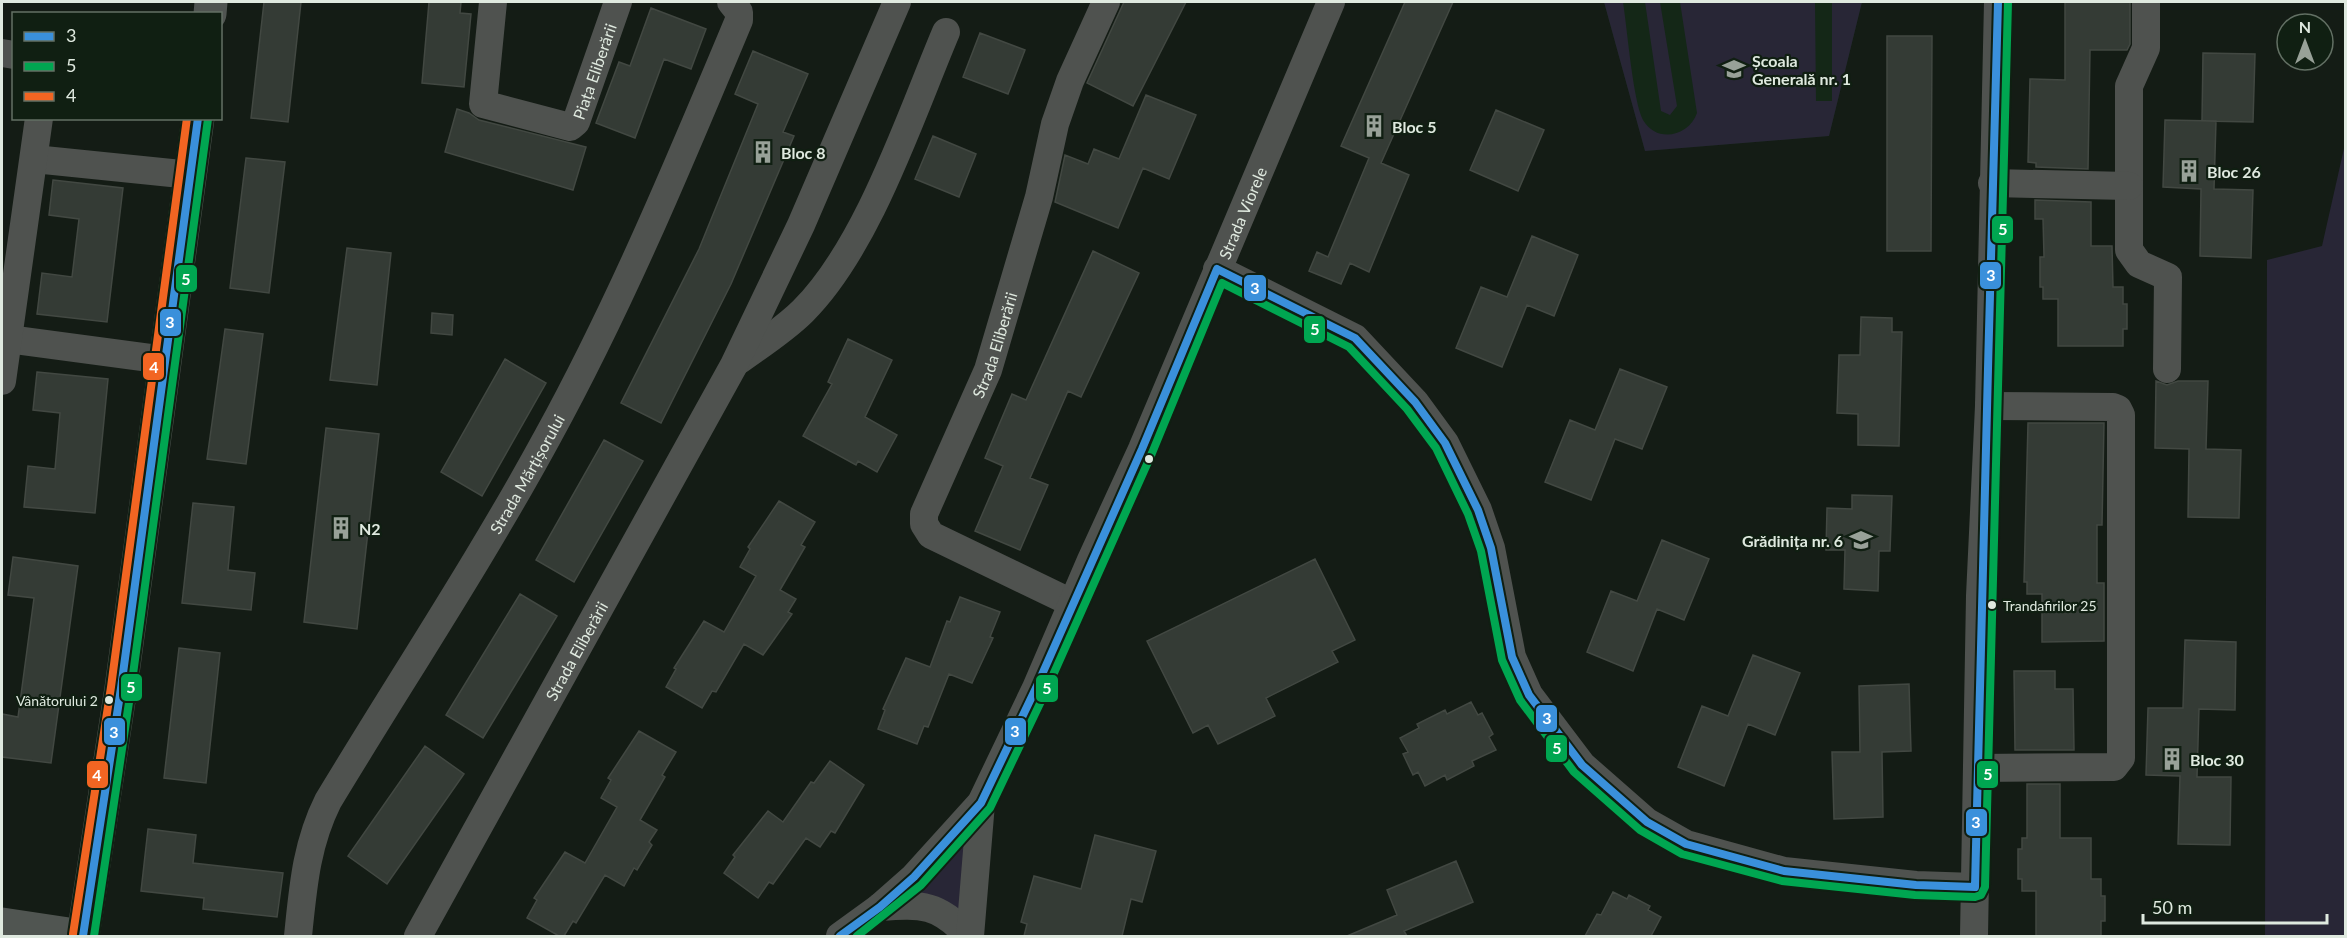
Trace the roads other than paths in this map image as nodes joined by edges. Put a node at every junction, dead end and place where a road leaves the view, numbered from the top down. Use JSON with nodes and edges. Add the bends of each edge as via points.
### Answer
{"nodes":[{"id":1,"x":494,"y":2,"type":"edge"},
{"id":2,"x":618,"y":2,"type":"edge"},
{"id":3,"x":731,"y":2,"type":"edge"},
{"id":4,"x":897,"y":2,"type":"edge"},
{"id":5,"x":1106,"y":2,"type":"edge"},
{"id":6,"x":1330,"y":2,"type":"edge"},
{"id":7,"x":1998,"y":2,"type":"edge"},
{"id":8,"x":2146,"y":2,"type":"edge"},
{"id":9,"x":946,"y":32,"type":"dead end"},
{"id":10,"x":39,"y":120,"type":"edge"},
{"id":11,"x":198,"y":120,"type":"edge"},
{"id":12,"x":34,"y":159,"type":"junction"},
{"id":13,"x":191,"y":175,"type":"junction"},
{"id":14,"x":1992,"y":183,"type":"junction"},
{"id":15,"x":2129,"y":186,"type":"junction"},
{"id":16,"x":1217,"y":268,"type":"junction"},
{"id":17,"x":8,"y":339,"type":"junction"},
{"id":18,"x":165,"y":360,"type":"junction"},
{"id":19,"x":734,"y":365,"type":"junction"},
{"id":20,"x":2168,"y":369,"type":"dead end"},
{"id":21,"x":2,"y":381,"type":"edge"},
{"id":22,"x":1989,"y":406,"type":"junction"},
{"id":23,"x":1072,"y":603,"type":"junction"},
{"id":24,"x":1977,"y":768,"type":"junction"},
{"id":25,"x":981,"y":803,"type":"junction"},
{"id":26,"x":1975,"y":886,"type":"junction"},
{"id":27,"x":880,"y":908,"type":"junction"},
{"id":28,"x":2,"y":924,"type":"edge"},
{"id":29,"x":82,"y":936,"type":"edge"},
{"id":30,"x":298,"y":936,"type":"edge"},
{"id":31,"x":418,"y":936,"type":"edge"},
{"id":32,"x":840,"y":936,"type":"edge"},
{"id":33,"x":969,"y":936,"type":"edge"},
{"id":34,"x":1974,"y":936,"type":"edge"}],
"edges":[{"from":1,"to":2,"type":"street","name":"Piața Eliberării","via":[[483,104],[570,127],[576,122]]},
{"from":3,"to":30,"type":"street","name":"Strada Mărțișorului","via":[[739,12],[739,20],[676,171],[580,375],[449,607],[315,826],[306,861]]},
{"from":4,"to":19,"type":"street","name":"Strada Eliberării","via":[[801,225]]},
{"from":5,"to":23,"type":"street","name":"Strada Eliberării","via":[[1055,124],[1039,197],[988,370],[924,514],[924,524],[931,535]]},
{"from":6,"to":16,"type":"street","name":"Strada Viorele"},
{"from":7,"to":14,"type":"street"},
{"from":8,"to":15,"type":"street","via":[[2146,48],[2129,86]]},
{"from":9,"to":19,"type":"street","name":"Strada Eliberării","via":[[871,209],[840,263],[803,311]]},
{"from":10,"to":12,"type":"street"},
{"from":11,"to":13,"type":"street"},
{"from":12,"to":13,"type":"street"},
{"from":12,"to":17,"type":"street"},
{"from":13,"to":18,"type":"street"},
{"from":14,"to":15,"type":"street"},
{"from":14,"to":22,"type":"street"},
{"from":15,"to":20,"type":"street","via":[[2129,250],[2139,264],[2168,277]]},
{"from":16,"to":23,"type":"street","name":"Strada Viorele","via":[[1142,449]]},
{"from":16,"to":26,"type":"street","via":[[1355,338],[1415,402],[1444,443],[1478,510],[1491,548],[1512,657],[1530,695],[1582,765],[1638,815],[1686,844],[1784,871],[1916,885]]},
{"from":17,"to":18,"type":"street"},
{"from":17,"to":21,"type":"street"},
{"from":18,"to":29,"type":"street","via":[[121,688]]},
{"from":19,"to":31,"type":"street","name":"Strada Eliberării"},
{"from":22,"to":24,"type":"street"},
{"from":22,"to":24,"type":"street","via":[[2113,407],[2121,415],[2121,758],[2114,767]]},
{"from":23,"to":25,"type":"street","name":"Strada Viorele"},
{"from":24,"to":26,"type":"street"},
{"from":25,"to":27,"type":"street","name":"Strada Viorele","via":[[945,845]]},
{"from":25,"to":33,"type":"street"},
{"from":26,"to":34,"type":"street"},
{"from":27,"to":32,"type":"street","name":"Strada Viorele"},
{"from":27,"to":33,"type":"street","via":[[908,905],[938,910]]},
{"from":28,"to":29,"type":"street"}]}
